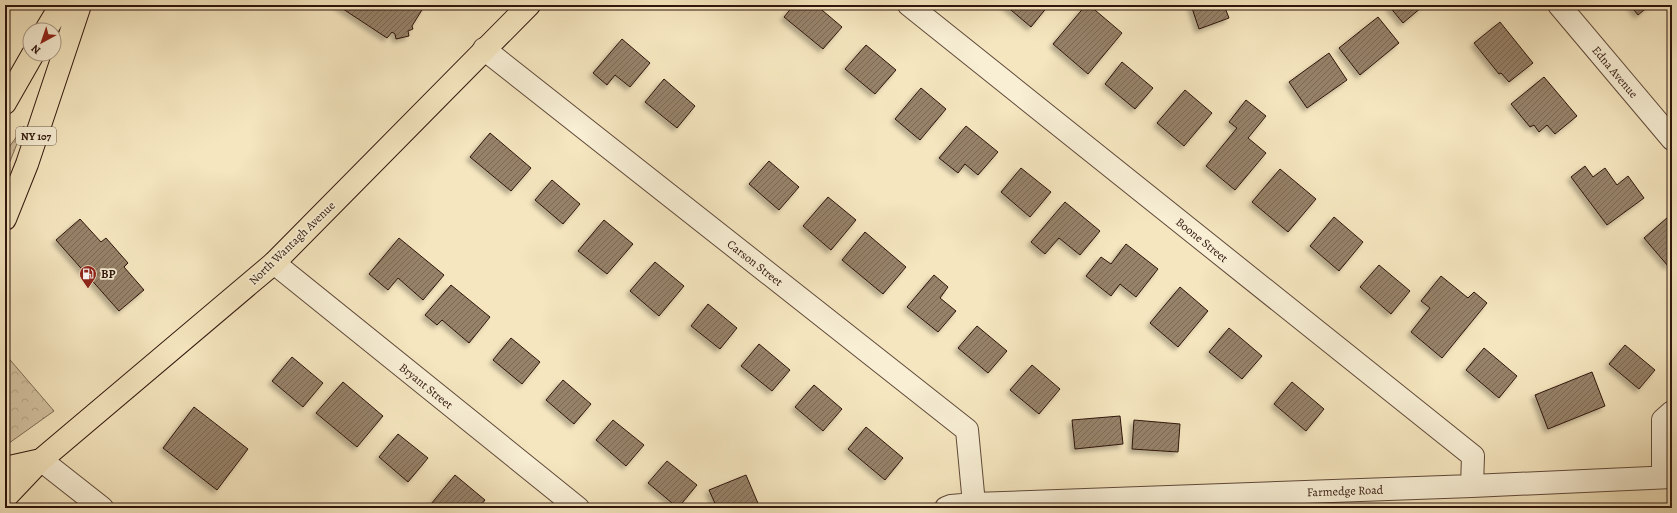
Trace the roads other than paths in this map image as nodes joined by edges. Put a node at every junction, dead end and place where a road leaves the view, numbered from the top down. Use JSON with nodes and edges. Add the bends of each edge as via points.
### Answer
{"nodes":[{"id":1,"x":61,"y":5,"type":"edge"},
{"id":2,"x":80,"y":5,"type":"edge"},
{"id":3,"x":529,"y":5,"type":"edge"},
{"id":4,"x":909,"y":5,"type":"edge"},
{"id":5,"x":1559,"y":5,"type":"edge"},
{"id":6,"x":51,"y":22,"type":"edge"},
{"id":7,"x":484,"y":49,"type":"junction"},
{"id":8,"x":28,"y":62,"type":"edge"},
{"id":9,"x":5,"y":102,"type":"edge"},
{"id":10,"x":1672,"y":140,"type":"edge"},
{"id":11,"x":5,"y":219,"type":"edge"},
{"id":12,"x":274,"y":263,"type":"junction"},
{"id":13,"x":1672,"y":412,"type":"edge"},
{"id":14,"x":41,"y":460,"type":"junction"},
{"id":15,"x":5,"y":468,"type":"edge"},
{"id":16,"x":1668,"y":477,"type":"edge"},
{"id":17,"x":1472,"y":486,"type":"junction"},
{"id":18,"x":5,"y":498,"type":"edge"},
{"id":19,"x":974,"y":504,"type":"junction"},
{"id":20,"x":102,"y":508,"type":"edge"},
{"id":21,"x":578,"y":508,"type":"edge"},
{"id":22,"x":946,"y":508,"type":"edge"}],
"edges":[{"from":1,"to":6,"type":"main road"},
{"from":2,"to":11,"type":"main road","number":"NY 107","via":[[27,164]]},
{"from":3,"to":7,"type":"main road","name":"North Wantagh Avenue"},
{"from":4,"to":17,"type":"street","name":"Boone Street","via":[[1473,456]]},
{"from":5,"to":10,"type":"street","name":"Edna Avenue"},
{"from":7,"to":12,"type":"main road","name":"North Wantagh Avenue"},
{"from":7,"to":19,"type":"street","name":"Carson Street","via":[[967,430]]},
{"from":8,"to":9,"type":"main road"},
{"from":12,"to":14,"type":"main road","name":"North Wantagh Avenue"},
{"from":12,"to":21,"type":"street","name":"Bryant Street"},
{"from":13,"to":16,"type":"street","via":[[1663,420]]},
{"from":14,"to":15,"type":"main road"},
{"from":14,"to":18,"type":"main road","name":"North Wantagh Avenue"},
{"from":14,"to":20,"type":"street"},
{"from":16,"to":17,"type":"street","name":"Farmedge Road"},
{"from":17,"to":19,"type":"street","name":"Farmedge Road"},
{"from":19,"to":22,"type":"street","name":"Farmedge Road"}]}
